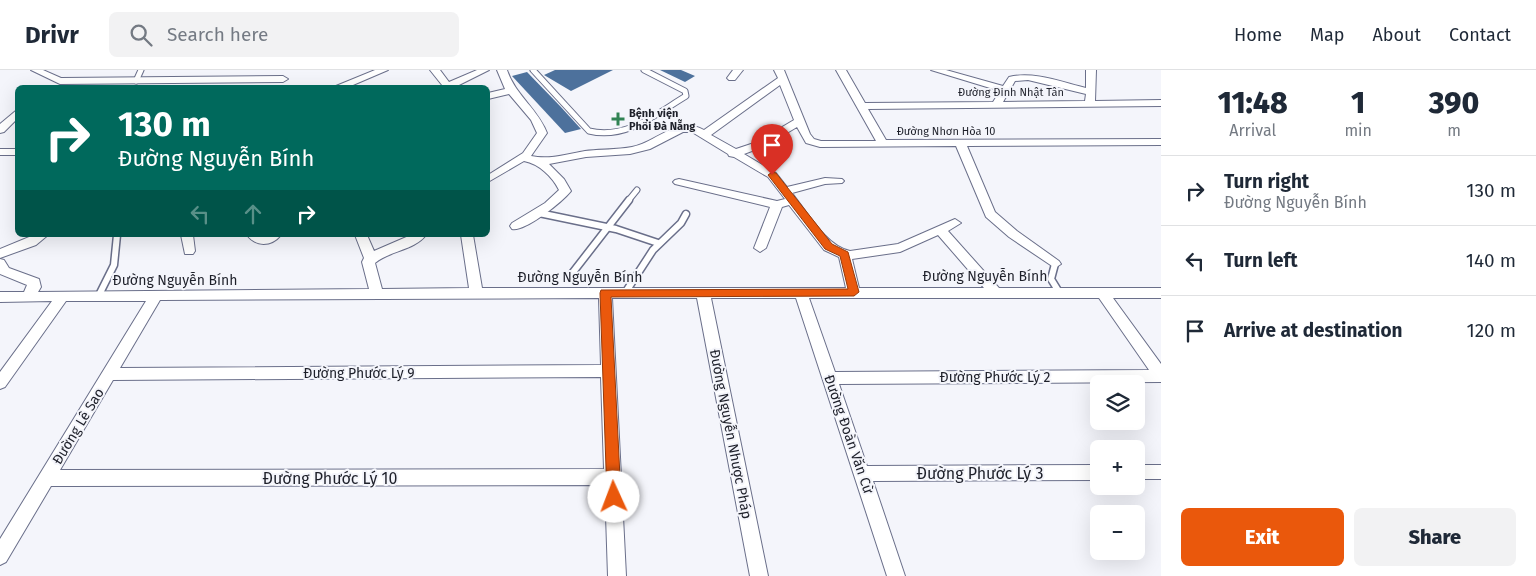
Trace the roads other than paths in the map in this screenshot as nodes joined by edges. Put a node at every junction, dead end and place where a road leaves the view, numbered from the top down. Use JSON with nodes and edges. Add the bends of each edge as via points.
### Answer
{"nodes":[{"id":1,"x":36,"y":70,"type":"edge"},
{"id":2,"x":61,"y":70,"type":"edge"},
{"id":3,"x":140,"y":70,"type":"edge"},
{"id":4,"x":233,"y":70,"type":"edge"},
{"id":5,"x":288,"y":70,"type":"edge"},
{"id":6,"x":347,"y":70,"type":"edge"},
{"id":7,"x":383,"y":70,"type":"edge"},
{"id":8,"x":435,"y":70,"type":"edge"},
{"id":9,"x":484,"y":70,"type":"edge"},
{"id":10,"x":502,"y":70,"type":"edge"},
{"id":11,"x":644,"y":70,"type":"edge"},
{"id":12,"x":738,"y":70,"type":"edge"},
{"id":13,"x":842,"y":70,"type":"edge"},
{"id":14,"x":936,"y":70,"type":"edge"},
{"id":15,"x":1091,"y":70,"type":"edge"},
{"id":16,"x":535,"y":71,"type":"edge"},
{"id":17,"x":781,"y":75,"type":"edge"},
{"id":18,"x":732,"y":78,"type":"dead end"},
{"id":19,"x":48,"y":80,"type":"junction"},
{"id":20,"x":206,"y":80,"type":"junction"},
{"id":21,"x":136,"y":81,"type":"junction"},
{"id":22,"x":280,"y":83,"type":"edge"},
{"id":23,"x":341,"y":85,"type":"edge"},
{"id":24,"x":345,"y":85,"type":"edge"},
{"id":25,"x":444,"y":85,"type":"edge"},
{"id":26,"x":450,"y":85,"type":"edge"},
{"id":27,"x":1005,"y":90,"type":"junction"},
{"id":28,"x":510,"y":91,"type":"junction"},
{"id":29,"x":1090,"y":92,"type":"junction"},
{"id":30,"x":490,"y":96,"type":"edge"},
{"id":31,"x":1161,"y":103,"type":"edge"},
{"id":32,"x":1090,"y":104,"type":"junction"},
{"id":33,"x":996,"y":105,"type":"junction"},
{"id":34,"x":861,"y":106,"type":"junction"},
{"id":35,"x":15,"y":115,"type":"edge"},
{"id":36,"x":800,"y":121,"type":"junction"},
{"id":37,"x":0,"y":130,"type":"edge"},
{"id":38,"x":705,"y":134,"type":"junction"},
{"id":39,"x":1161,"y":142,"type":"edge"},
{"id":40,"x":960,"y":143,"type":"junction"},
{"id":41,"x":883,"y":144,"type":"junction"},
{"id":42,"x":0,"y":152,"type":"edge"},
{"id":43,"x":15,"y":152,"type":"edge"},
{"id":44,"x":733,"y":154,"type":"junction"},
{"id":45,"x":524,"y":158,"type":"junction"},
{"id":46,"x":540,"y":162,"type":"junction"},
{"id":47,"x":490,"y":178,"type":"edge"},
{"id":48,"x":838,"y":181,"type":"dead end"},
{"id":49,"x":679,"y":182,"type":"dead end"},
{"id":50,"x":638,"y":190,"type":"dead end"},
{"id":51,"x":790,"y":195,"type":"junction"},
{"id":52,"x":777,"y":205,"type":"junction"},
{"id":53,"x":540,"y":213,"type":"junction"},
{"id":54,"x":686,"y":214,"type":"dead end"},
{"id":55,"x":955,"y":223,"type":"dead end"},
{"id":56,"x":516,"y":226,"type":"dead end"},
{"id":57,"x":608,"y":227,"type":"junction"},
{"id":58,"x":940,"y":230,"type":"junction"},
{"id":59,"x":39,"y":237,"type":"edge"},
{"id":60,"x":117,"y":237,"type":"edge"},
{"id":61,"x":187,"y":237,"type":"edge"},
{"id":62,"x":256,"y":237,"type":"edge"},
{"id":63,"x":270,"y":237,"type":"edge"},
{"id":64,"x":362,"y":237,"type":"edge"},
{"id":65,"x":417,"y":237,"type":"edge"},
{"id":66,"x":466,"y":237,"type":"edge"},
{"id":67,"x":658,"y":243,"type":"junction"},
{"id":68,"x":760,"y":248,"type":"dead end"},
{"id":69,"x":189,"y":251,"type":"dead end"},
{"id":70,"x":0,"y":254,"type":"edge"},
{"id":71,"x":845,"y":254,"type":"junction"},
{"id":72,"x":371,"y":259,"type":"junction"},
{"id":73,"x":0,"y":263,"type":"edge"},
{"id":74,"x":1055,"y":264,"type":"joint"},
{"id":75,"x":570,"y":276,"type":"dead end"},
{"id":76,"x":854,"y":292,"type":"junction"},
{"id":77,"x":995,"y":292,"type":"junction"},
{"id":78,"x":1059,"y":292,"type":"junction"},
{"id":79,"x":1102,"y":292,"type":"junction"},
{"id":80,"x":1161,"y":292,"type":"edge"},
{"id":81,"x":476,"y":293,"type":"junction"},
{"id":82,"x":605,"y":293,"type":"junction"},
{"id":83,"x":625,"y":293,"type":"junction"},
{"id":84,"x":703,"y":293,"type":"junction"},
{"id":85,"x":801,"y":293,"type":"junction"},
{"id":86,"x":377,"y":294,"type":"junction"},
{"id":87,"x":0,"y":297,"type":"edge"},
{"id":88,"x":28,"y":297,"type":"junction"},
{"id":89,"x":62,"y":297,"type":"junction"},
{"id":90,"x":98,"y":297,"type":"junction"},
{"id":91,"x":155,"y":297,"type":"junction"},
{"id":92,"x":608,"y":371,"type":"junction"},
{"id":93,"x":109,"y":374,"type":"junction"},
{"id":94,"x":1161,"y":376,"type":"edge"},
{"id":95,"x":830,"y":378,"type":"junction"},
{"id":96,"x":0,"y":383,"type":"edge"},
{"id":97,"x":1090,"y":472,"type":"edge"},
{"id":98,"x":1145,"y":472,"type":"edge"},
{"id":99,"x":1161,"y":472,"type":"edge"},
{"id":100,"x":862,"y":474,"type":"junction"},
{"id":101,"x":613,"y":477,"type":"junction"},
{"id":102,"x":46,"y":478,"type":"junction"},
{"id":103,"x":0,"y":556,"type":"edge"},
{"id":104,"x":617,"y":576,"type":"edge"},
{"id":105,"x":759,"y":576,"type":"edge"},
{"id":106,"x":896,"y":576,"type":"edge"}],
"edges":[{"from":1,"to":19,"type":"street"},
{"from":2,"to":19,"type":"street"},
{"from":3,"to":21,"type":"lane"},
{"from":4,"to":20,"type":"street"},
{"from":5,"to":22,"type":"street"},
{"from":6,"to":23,"type":"street"},
{"from":7,"to":24,"type":"street"},
{"from":8,"to":25,"type":"street"},
{"from":9,"to":26,"type":"street"},
{"from":10,"to":28,"type":"street"},
{"from":11,"to":16,"type":"lane","via":[[685,91],[686,96],[612,135],[589,131]]},
{"from":12,"to":18,"type":"street"},
{"from":13,"to":34,"type":"street"},
{"from":14,"to":27,"type":"street"},
{"from":15,"to":29,"type":"street"},
{"from":17,"to":36,"type":"street","name":"Đường Nhơn Hòa 10"},
{"from":17,"to":38,"type":"street"},
{"from":19,"to":21,"type":"street"},
{"from":20,"to":21,"type":"street"},
{"from":20,"to":22,"type":"street"},
{"from":27,"to":29,"type":"street","via":[[1012,80],[1020,77]]},
{"from":27,"to":33,"type":"street"},
{"from":28,"to":30,"type":"street"},
{"from":28,"to":45,"type":"street","via":[[538,123],[542,133]]},
{"from":29,"to":32,"type":"street"},
{"from":31,"to":32,"type":"street","name":"Đường Đinh Nhật Tân"},
{"from":32,"to":33,"type":"street","name":"Đường Đinh Nhật Tân"},
{"from":33,"to":34,"type":"street","name":"Đường Đinh Nhật Tân"},
{"from":34,"to":41,"type":"street"},
{"from":35,"to":37,"type":"street"},
{"from":36,"to":41,"type":"street","name":"Đường Nhơn Hòa 10","via":[[807,138],[815,143]]},
{"from":36,"to":44,"type":"street","via":[[761,144]]},
{"from":38,"to":44,"type":"street"},
{"from":38,"to":46,"type":"street","via":[[683,128],[638,150]]},
{"from":39,"to":40,"type":"street","name":"Đường Nhơn Hòa 10"},
{"from":40,"to":41,"type":"street","name":"Đường Nhơn Hòa 10"},
{"from":40,"to":74,"type":"street","via":[[990,214]]},
{"from":42,"to":43,"type":"street"},
{"from":44,"to":51,"type":"street","via":[[769,172]]},
{"from":45,"to":46,"type":"street"},
{"from":45,"to":47,"type":"street"},
{"from":46,"to":53,"type":"street","via":[[560,181],[565,191]]},
{"from":48,"to":51,"type":"street","via":[[825,181]]},
{"from":49,"to":52,"type":"street"},
{"from":50,"to":57,"type":"lane"},
{"from":51,"to":52,"type":"street"},
{"from":51,"to":71,"type":"street","via":[[828,246]]},
{"from":52,"to":68,"type":"street"},
{"from":53,"to":56,"type":"street"},
{"from":53,"to":57,"type":"lane"},
{"from":54,"to":67,"type":"lane","via":[[676,228]]},
{"from":55,"to":58,"type":"street"},
{"from":57,"to":67,"type":"lane"},
{"from":57,"to":75,"type":"lane"},
{"from":58,"to":71,"type":"street","via":[[900,248]]},
{"from":58,"to":77,"type":"street"},
{"from":59,"to":70,"type":"street"},
{"from":60,"to":90,"type":"lane","via":[[114,265]]},
{"from":61,"to":69,"type":"street"},
{"from":62,"to":63,"type":"street","via":[[261,241]]},
{"from":64,"to":72,"type":"street"},
{"from":65,"to":72,"type":"street"},
{"from":66,"to":81,"type":"street"},
{"from":67,"to":83,"type":"lane"},
{"from":71,"to":76,"type":"street"},
{"from":72,"to":86,"type":"street","via":[[368,265]]},
{"from":73,"to":88,"type":"street","via":[[4,271],[34,282]]},
{"from":74,"to":78,"type":"lane","via":[[1050,282]]},
{"from":76,"to":77,"type":"street","name":"Đường Nguyễn Bính"},
{"from":76,"to":85,"type":"street","name":"Đường Nguyễn Bính"},
{"from":77,"to":78,"type":"street","name":"Đường Nguyễn Bính"},
{"from":78,"to":79,"type":"street","name":"Đường Nguyễn Bính"},
{"from":79,"to":80,"type":"street","name":"Đường Nguyễn Bính"},
{"from":79,"to":94,"type":"street"},
{"from":81,"to":82,"type":"street","name":"Đường Nguyễn Bính"},
{"from":81,"to":86,"type":"street","name":"Đường Nguyễn Bính"},
{"from":82,"to":83,"type":"street","name":"Đường Nguyễn Bính"},
{"from":82,"to":92,"type":"street"},
{"from":83,"to":84,"type":"street","name":"Đường Nguyễn Bính"},
{"from":84,"to":85,"type":"street","name":"Đường Nguyễn Bính"},
{"from":84,"to":105,"type":"street","name":"Đường Nguyễn Nhược Pháp"},
{"from":85,"to":95,"type":"street","name":"Đường Đoàn Văn Cừ"},
{"from":86,"to":91,"type":"street","name":"Đường Nguyễn Bính"},
{"from":87,"to":88,"type":"street","name":"Đường Nguyễn Bính"},
{"from":88,"to":89,"type":"street","name":"Đường Nguyễn Bính"},
{"from":89,"to":90,"type":"street","name":"Đường Nguyễn Bính"},
{"from":89,"to":96,"type":"street"},
{"from":90,"to":91,"type":"street","name":"Đường Nguyễn Bính"},
{"from":91,"to":93,"type":"street","name":"Đường Lê Sao"},
{"from":92,"to":93,"type":"street","name":"Đường Phước Lý 9"},
{"from":92,"to":101,"type":"street"},
{"from":93,"to":102,"type":"street","name":"Đường Lê Sao"},
{"from":94,"to":95,"type":"street","name":"Đường Phước Lý 2"},
{"from":95,"to":100,"type":"street","name":"Đường Đoàn Văn Cừ"},
{"from":97,"to":100,"type":"street","name":"Đường Phước Lý 3"},
{"from":98,"to":99,"type":"street"},
{"from":100,"to":106,"type":"street","name":"Đường Đoàn Văn Cừ"},
{"from":101,"to":102,"type":"street","name":"Đường Phước Lý 10"},
{"from":101,"to":104,"type":"street"},
{"from":102,"to":103,"type":"street","name":"Đường Lê Sao"}]}
